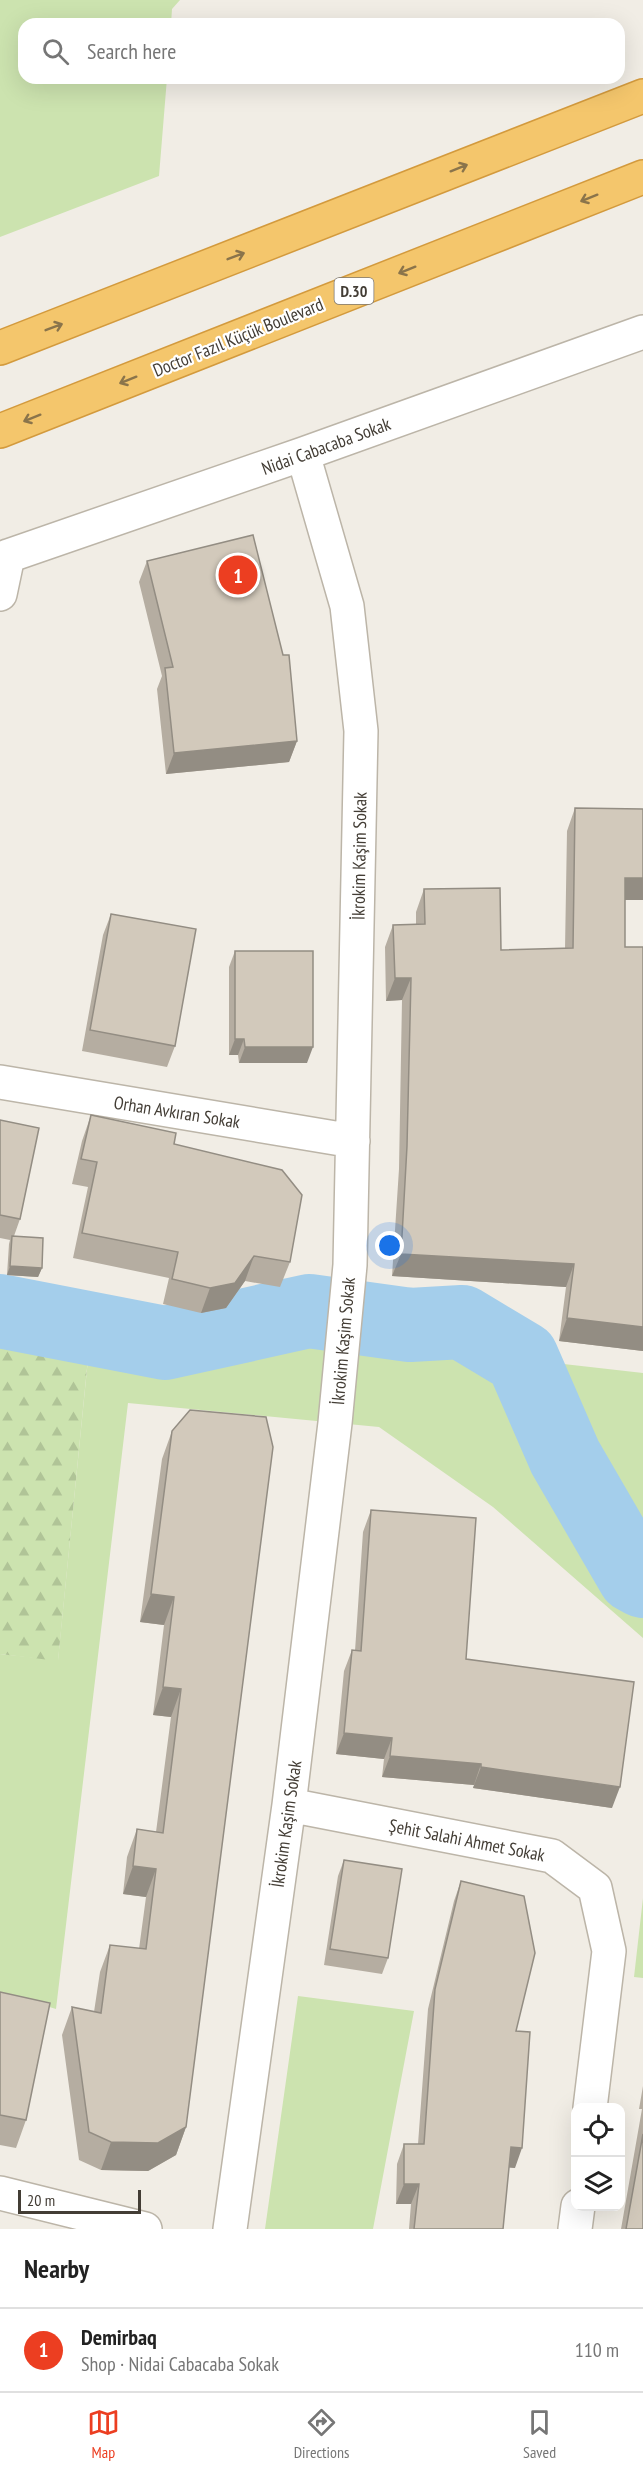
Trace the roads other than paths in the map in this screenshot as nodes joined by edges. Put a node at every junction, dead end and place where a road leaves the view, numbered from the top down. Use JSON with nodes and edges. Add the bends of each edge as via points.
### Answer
{"nodes":[{"id":1,"x":643,"y":96,"type":"edge"},
{"id":2,"x":643,"y":177,"type":"edge"},
{"id":3,"x":643,"y":332,"type":"edge"},
{"id":4,"x":0,"y":348,"type":"edge"},
{"id":5,"x":0,"y":431,"type":"edge"},
{"id":6,"x":303,"y":454,"type":"junction"},
{"id":7,"x":4,"y":549,"type":"edge"},
{"id":8,"x":0,"y":594,"type":"edge"},
{"id":9,"x":0,"y":1082,"type":"edge"},
{"id":10,"x":353,"y":1141,"type":"junction"},
{"id":11,"x":289,"y":1804,"type":"junction"},
{"id":12,"x":591,"y":2103,"type":"edge"},
{"id":13,"x":0,"y":2193,"type":"edge"},
{"id":14,"x":577,"y":2211,"type":"edge"},
{"id":15,"x":145,"y":2229,"type":"edge"},
{"id":16,"x":230,"y":2229,"type":"edge"},
{"id":17,"x":575,"y":2229,"type":"edge"}],
"edges":[{"from":4,"to":1,"type":"highway","one_way":true},
{"from":2,"to":5,"type":"highway","name":"Doctor Fazıl Küçük Boulevard","number":"D.30","one_way":true},
{"from":3,"to":6,"type":"street","name":"Nidai Cabacaba Sokak"},
{"from":6,"to":7,"type":"street","name":"Nidai Cabacaba Sokak"},
{"from":6,"to":10,"type":"street","name":"İkrokim Kaşim Sokak","via":[[347,606],[361,731]]},
{"from":7,"to":8,"type":"street"},
{"from":9,"to":10,"type":"street","name":"Orhan Avkıran Sokak"},
{"from":10,"to":11,"type":"street","name":"İkrokim Kaşim Sokak","via":[[350,1265],[342,1360]]},
{"from":11,"to":12,"type":"street","name":"Şehit Salahi Ahmet Sokak","via":[[552,1856],[595,1888],[609,1951]]},
{"from":11,"to":16,"type":"street","name":"İkrokim Kaşim Sokak"},
{"from":13,"to":15,"type":"street"},
{"from":14,"to":17,"type":"street"}]}
